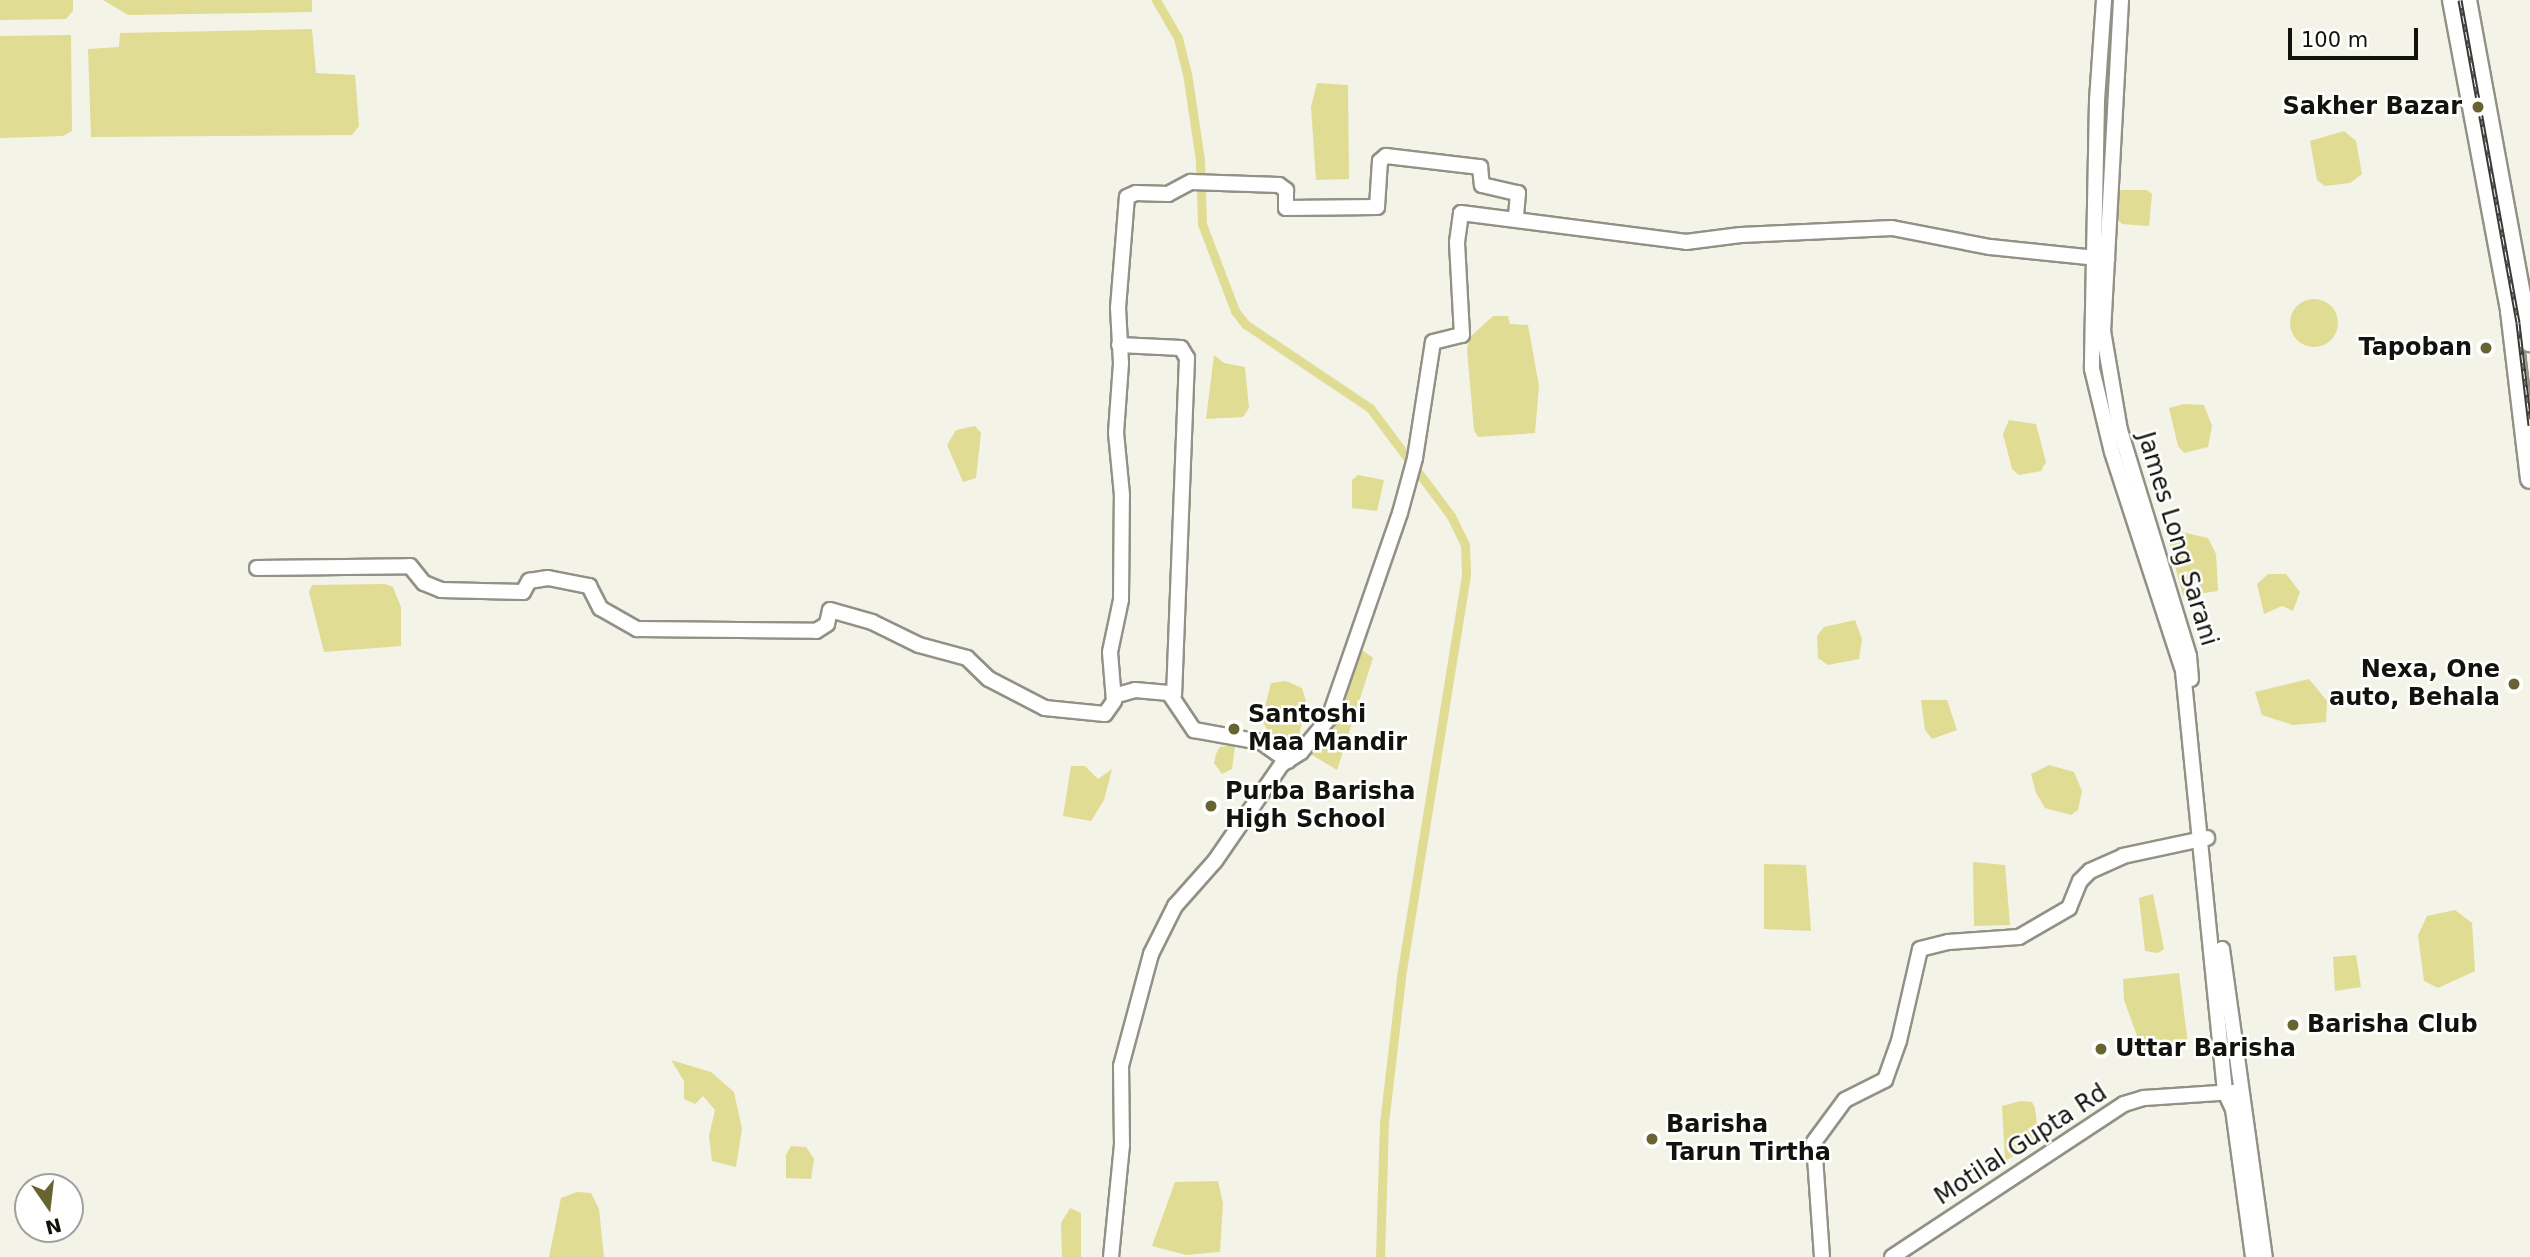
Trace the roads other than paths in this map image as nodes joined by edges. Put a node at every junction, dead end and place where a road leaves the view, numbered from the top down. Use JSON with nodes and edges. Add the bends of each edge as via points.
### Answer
{"nodes":[{"id":1,"x":2104,"y":0,"type":"edge"},
{"id":2,"x":2121,"y":0,"type":"edge"},
{"id":3,"x":2452,"y":0,"type":"edge"},
{"id":4,"x":2468,"y":0,"type":"edge"},
{"id":5,"x":2100,"y":67,"type":"junction"},
{"id":6,"x":2117,"y":70,"type":"junction"},
{"id":7,"x":2474,"y":78,"type":"junction"},
{"id":8,"x":1516,"y":218,"type":"junction"},
{"id":9,"x":2099,"y":258,"type":"junction"},
{"id":10,"x":2530,"y":342,"type":"edge"},
{"id":11,"x":1119,"y":345,"type":"junction"},
{"id":12,"x":2530,"y":479,"type":"edge"},
{"id":13,"x":257,"y":568,"type":"dead end"},
{"id":14,"x":1174,"y":695,"type":"junction"},
{"id":15,"x":1114,"y":696,"type":"junction"},
{"id":16,"x":1288,"y":761,"type":"junction"},
{"id":17,"x":2203,"y":838,"type":"junction"},
{"id":18,"x":2232,"y":1092,"type":"junction"},
{"id":19,"x":1111,"y":1257,"type":"edge"},
{"id":20,"x":1822,"y":1257,"type":"edge"},
{"id":21,"x":1892,"y":1257,"type":"edge"},
{"id":22,"x":2253,"y":1257,"type":"edge"},
{"id":23,"x":2265,"y":1257,"type":"edge"}],
"edges":[{"from":1,"to":5,"type":"street"},
{"from":2,"to":6,"type":"street","name":"James Long Sarani"},
{"from":3,"to":7,"type":"highway"},
{"from":4,"to":7,"type":"highway"},
{"from":5,"to":6,"type":"street"},
{"from":5,"to":9,"type":"street"},
{"from":6,"to":9,"type":"street","name":"James Long Sarani"},
{"from":7,"to":10,"type":"highway"},
{"from":7,"to":12,"type":"highway"},
{"from":8,"to":9,"type":"street","via":[[1599,234],[1686,242],[1892,228],[1990,247]]},
{"from":8,"to":11,"type":"street","via":[[1518,193],[1482,185],[1479,166],[1382,157],[1377,207],[1286,208],[1286,190],[1279,185],[1197,182],[1172,194],[1136,193],[1127,197]]},
{"from":8,"to":16,"type":"street","via":[[1461,213],[1457,242],[1462,335],[1433,342],[1413,465],[1388,552],[1329,718]]},
{"from":9,"to":17,"type":"street","name":"James Long Sarani","via":[[2108,384],[2189,656]]},
{"from":11,"to":14,"type":"street","via":[[1181,348],[1187,358]]},
{"from":11,"to":15,"type":"street","via":[[1116,433],[1122,578],[1109,668]]},
{"from":13,"to":15,"type":"street","via":[[410,566],[431,589],[450,591],[523,592],[529,581],[548,578],[589,586],[600,608],[637,629],[816,631],[827,624],[830,610],[872,622],[919,645],[967,658],[989,679],[1045,708],[1095,716],[1112,708]]},
{"from":14,"to":15,"type":"street","via":[[1135,690]]},
{"from":14,"to":16,"type":"street","via":[[1194,730],[1261,742]]},
{"from":16,"to":19,"type":"street","via":[[1175,906],[1151,954],[1121,1066],[1122,1145]]},
{"from":17,"to":18,"type":"street","name":"James Long Sarani"},
{"from":17,"to":20,"type":"street","via":[[2123,856],[2090,872],[2080,881],[2069,908],[2019,937],[1948,942],[1920,949],[1885,1080],[1839,1106],[1814,1142]]},
{"from":18,"to":21,"type":"street","name":"Motilal Gupta Rd","via":[[2144,1098],[2124,1104]]},
{"from":18,"to":22,"type":"street"},
{"from":18,"to":23,"type":"street","name":"James Long Sarani","via":[[2257,1177]]}]}
